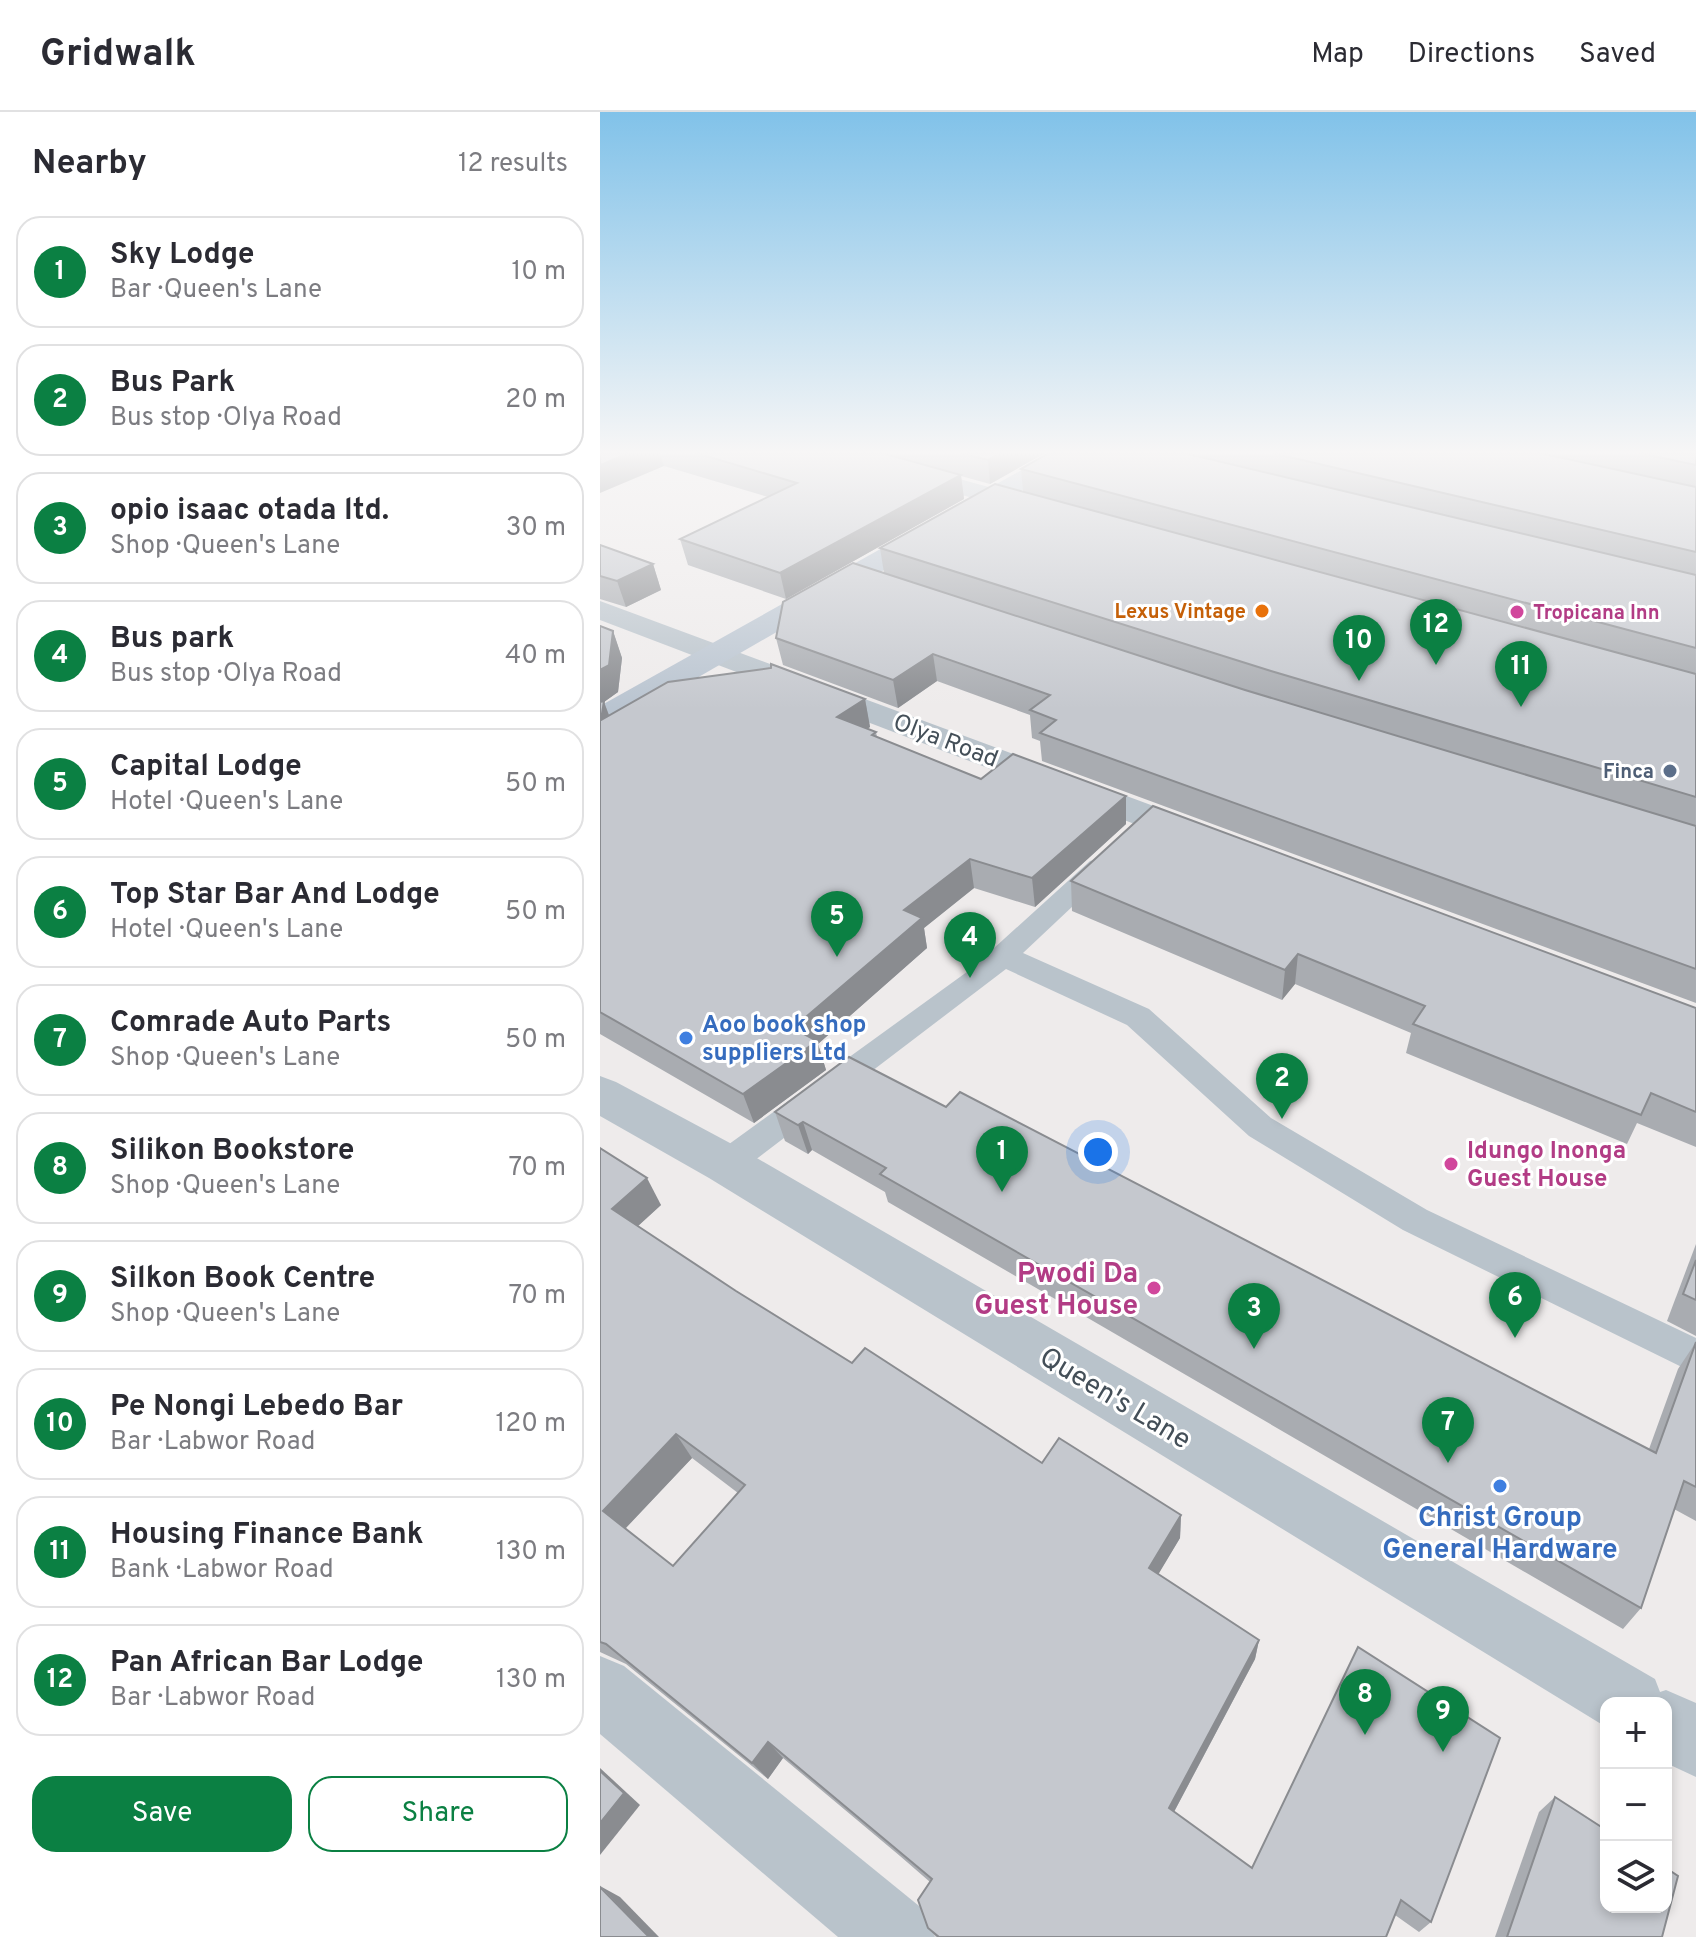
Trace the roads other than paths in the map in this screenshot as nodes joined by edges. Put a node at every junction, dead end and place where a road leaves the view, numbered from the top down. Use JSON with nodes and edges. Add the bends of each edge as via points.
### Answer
{"nodes":[{"id":1,"x":922,"y":538,"type":"edge"},
{"id":2,"x":855,"y":575,"type":"junction"},
{"id":3,"x":900,"y":590,"type":"edge"},
{"id":4,"x":600,"y":610,"type":"edge"},
{"id":5,"x":718,"y":653,"type":"junction"},
{"id":6,"x":600,"y":720,"type":"edge"},
{"id":7,"x":1133,"y":836,"type":"junction"},
{"id":8,"x":1226,"y":846,"type":"edge"},
{"id":9,"x":1003,"y":956,"type":"junction"},
{"id":10,"x":600,"y":1094,"type":"edge"},
{"id":11,"x":726,"y":1164,"type":"junction"},
{"id":12,"x":1696,"y":1357,"type":"edge"},
{"id":13,"x":600,"y":1690,"type":"edge"},
{"id":14,"x":1621,"y":1697,"type":"edge"},
{"id":15,"x":1672,"y":1728,"type":"edge"},
{"id":16,"x":1696,"y":1742,"type":"edge"},
{"id":17,"x":897,"y":1937,"type":"edge"}],
"edges":[{"from":1,"to":2,"type":"main road"},
{"from":2,"to":3,"type":"street"},
{"from":2,"to":5,"type":"main road"},
{"from":4,"to":5,"type":"street","name":"Olya Road"},
{"from":5,"to":6,"type":"main road"},
{"from":5,"to":7,"type":"street","name":"Olya Road"},
{"from":7,"to":8,"type":"street","name":"Olya Road"},
{"from":7,"to":9,"type":"lane"},
{"from":9,"to":11,"type":"lane"},
{"from":9,"to":12,"type":"lane","via":[[1138,1017],[1260,1127],[1415,1220]]},
{"from":10,"to":11,"type":"street","name":"Queen's Lane"},
{"from":11,"to":14,"type":"street","name":"Queen's Lane"},
{"from":13,"to":17,"type":"street"},
{"from":15,"to":16,"type":"street"}]}
